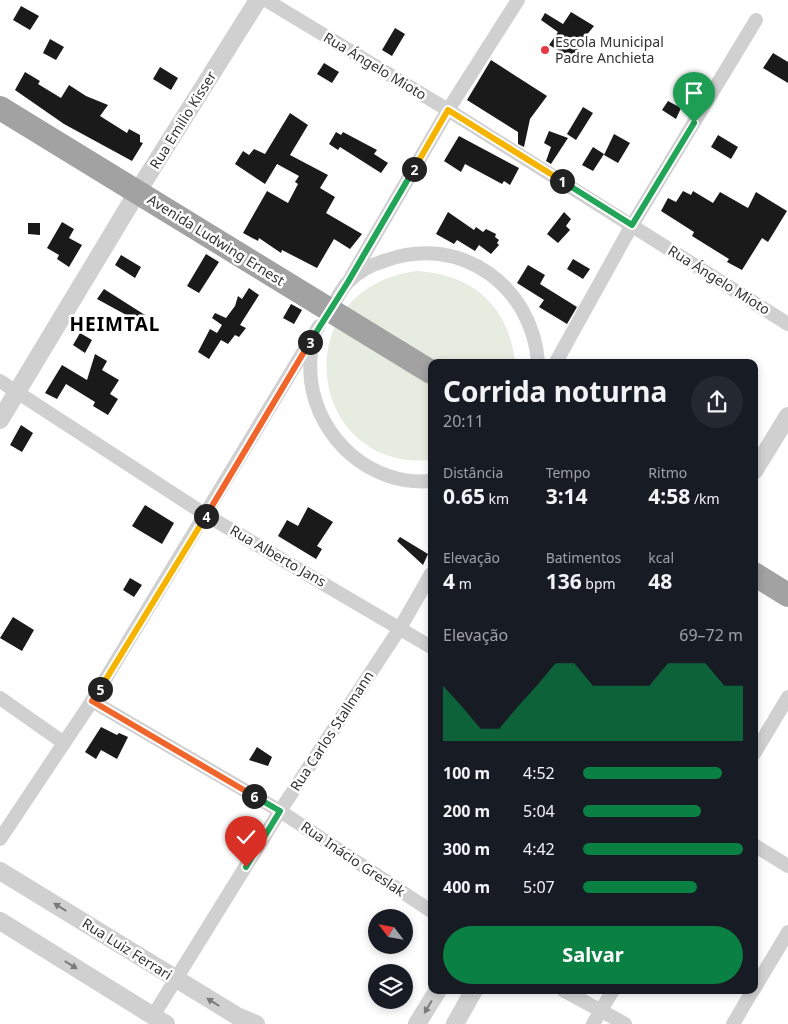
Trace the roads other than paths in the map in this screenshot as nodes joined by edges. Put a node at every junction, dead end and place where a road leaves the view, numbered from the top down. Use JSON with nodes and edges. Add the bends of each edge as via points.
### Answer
{"nodes":[{"id":1,"x":258,"y":0,"type":"edge"},
{"id":2,"x":266,"y":0,"type":"edge"},
{"id":3,"x":518,"y":0,"type":"edge"},
{"id":4,"x":756,"y":20,"type":"dead end"},
{"id":5,"x":0,"y":108,"type":"edge"},
{"id":6,"x":448,"y":110,"type":"junction"},
{"id":7,"x":138,"y":191,"type":"junction"},
{"id":8,"x":632,"y":225,"type":"junction"},
{"id":9,"x":348,"y":282,"type":"junction"},
{"id":10,"x":325,"y":318,"type":"junction"},
{"id":11,"x":788,"y":324,"type":"edge"},
{"id":12,"x":538,"y":359,"type":"edge"},
{"id":13,"x":558,"y":359,"type":"edge"},
{"id":14,"x":428,"y":370,"type":"edge"},
{"id":15,"x":0,"y":381,"type":"edge"},
{"id":16,"x":17,"y":392,"type":"junction"},
{"id":17,"x":788,"y":416,"type":"edge"},
{"id":18,"x":0,"y":420,"type":"edge"},
{"id":19,"x":758,"y":465,"type":"edge"},
{"id":20,"x":428,"y":481,"type":"edge"},
{"id":21,"x":206,"y":515,"type":"junction"},
{"id":22,"x":758,"y":576,"type":"edge"},
{"id":23,"x":428,"y":579,"type":"edge"},
{"id":24,"x":788,"y":595,"type":"edge"},
{"id":25,"x":400,"y":628,"type":"junction"},
{"id":26,"x":428,"y":645,"type":"edge"},
{"id":27,"x":788,"y":697,"type":"edge"},
{"id":28,"x":0,"y":698,"type":"edge"},
{"id":29,"x":92,"y":701,"type":"junction"},
{"id":30,"x":64,"y":743,"type":"junction"},
{"id":31,"x":758,"y":747,"type":"edge"},
{"id":32,"x":280,"y":811,"type":"junction"},
{"id":33,"x":0,"y":839,"type":"edge"},
{"id":34,"x":758,"y":847,"type":"edge"},
{"id":35,"x":788,"y":866,"type":"edge"},
{"id":36,"x":0,"y":871,"type":"edge"},
{"id":37,"x":428,"y":909,"type":"edge"},
{"id":38,"x":0,"y":921,"type":"edge"},
{"id":39,"x":788,"y":932,"type":"edge"},
{"id":40,"x":176,"y":979,"type":"junction"},
{"id":41,"x":758,"y":983,"type":"edge"},
{"id":42,"x":436,"y":994,"type":"edge"},
{"id":43,"x":472,"y":994,"type":"edge"},
{"id":44,"x":570,"y":994,"type":"edge"},
{"id":45,"x":611,"y":994,"type":"edge"},
{"id":46,"x":752,"y":994,"type":"edge"},
{"id":47,"x":601,"y":1011,"type":"junction"},
{"id":48,"x":159,"y":1020,"type":"edge"},
{"id":49,"x":256,"y":1024,"type":"edge"},
{"id":50,"x":417,"y":1024,"type":"edge"},
{"id":51,"x":455,"y":1024,"type":"edge"},
{"id":52,"x":593,"y":1024,"type":"edge"},
{"id":53,"x":625,"y":1024,"type":"edge"},
{"id":54,"x":733,"y":1024,"type":"edge"}],
"edges":[{"from":1,"to":7,"type":"street","name":"Rua Emilio Kisser"},
{"from":2,"to":6,"type":"street","name":"Rua Ángelo Mioto"},
{"from":3,"to":6,"type":"street"},
{"from":4,"to":8,"type":"street"},
{"from":5,"to":7,"type":"highway","name":"Avenida Ludwing Ernest"},
{"from":6,"to":8,"type":"street","name":"Rua Ángelo Mioto"},
{"from":6,"to":9,"type":"street"},
{"from":7,"to":10,"type":"highway","name":"Avenida Ludwing Ernest"},
{"from":7,"to":16,"type":"street","name":"Rua Emilio Kisser"},
{"from":8,"to":11,"type":"street","name":"Rua Ángelo Mioto"},
{"from":8,"to":13,"type":"street"},
{"from":9,"to":10,"type":"street"},
{"from":9,"to":12,"type":"street","via":[[376,263],[419,253],[442,254],[475,264],[504,285],[524,312],[536,342]]},
{"from":10,"to":14,"type":"highway","name":"Avenida Ludwing Ernest"},
{"from":10,"to":20,"type":"street","via":[[312,347],[310,367],[313,396],[322,420],[338,443],[372,470],[398,479]]},
{"from":10,"to":21,"type":"street"},
{"from":15,"to":16,"type":"street","name":"Rua Alberto Jans"},
{"from":16,"to":18,"type":"street","name":"Rua Emilio Kisser"},
{"from":16,"to":21,"type":"street","name":"Rua Alberto Jans"},
{"from":17,"to":19,"type":"street"},
{"from":21,"to":25,"type":"street","name":"Rua Alberto Jans"},
{"from":21,"to":29,"type":"street"},
{"from":22,"to":24,"type":"highway"},
{"from":23,"to":25,"type":"street","name":"Rua Carlos Stallmann"},
{"from":25,"to":26,"type":"street","name":"Rua Alberto Jans"},
{"from":25,"to":32,"type":"street","name":"Rua Carlos Stallmann"},
{"from":27,"to":31,"type":"street"},
{"from":28,"to":30,"type":"street"},
{"from":29,"to":30,"type":"street"},
{"from":29,"to":32,"type":"street","name":"Rua Inácio Greslak"},
{"from":30,"to":33,"type":"street"},
{"from":32,"to":37,"type":"street","name":"Rua Inácio Greslak"},
{"from":32,"to":40,"type":"street","name":"Rua Carlos Stallmann"},
{"from":34,"to":35,"type":"street"},
{"from":40,"to":36,"type":"street","name":"Rua Luiz Ferrari","one_way":true},
{"from":38,"to":48,"type":"street","one_way":true},
{"from":39,"to":41,"type":"street"},
{"from":40,"to":48,"type":"street","name":"Rua Carlos Stallmann"},
{"from":49,"to":40,"type":"street","name":"Rua Luiz Ferrari","one_way":true},
{"from":42,"to":50,"type":"street","one_way":true},
{"from":43,"to":51,"type":"street"},
{"from":44,"to":47,"type":"street"},
{"from":45,"to":47,"type":"street"},
{"from":46,"to":54,"type":"street"},
{"from":47,"to":52,"type":"street"},
{"from":47,"to":53,"type":"street"}]}
